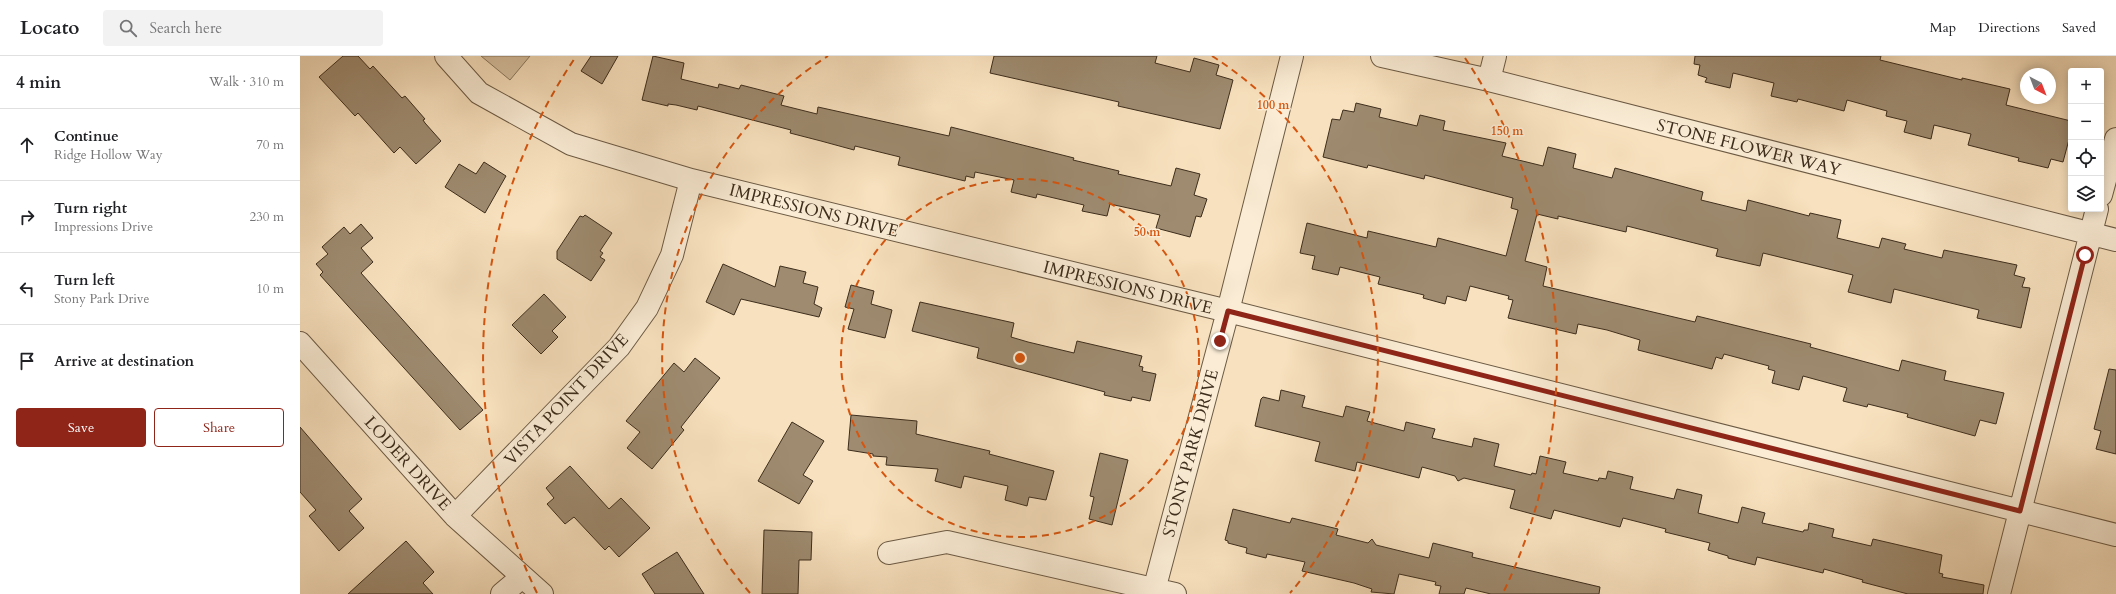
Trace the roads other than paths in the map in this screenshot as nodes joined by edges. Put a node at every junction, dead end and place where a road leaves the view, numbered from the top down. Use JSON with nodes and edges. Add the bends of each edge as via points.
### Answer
{"nodes":[{"id":1,"x":446,"y":56,"type":"edge"},
{"id":2,"x":1292,"y":56,"type":"edge"},
{"id":3,"x":1382,"y":56,"type":"edge"},
{"id":4,"x":1495,"y":56,"type":"edge"},
{"id":5,"x":1489,"y":80,"type":"junction"},
{"id":6,"x":2116,"y":139,"type":"edge"},
{"id":7,"x":691,"y":180,"type":"junction"},
{"id":8,"x":2104,"y":184,"type":"edge"},
{"id":9,"x":2096,"y":212,"type":"edge"},
{"id":10,"x":2091,"y":234,"type":"junction"},
{"id":11,"x":2116,"y":240,"type":"edge"},
{"id":12,"x":1228,"y":311,"type":"junction"},
{"id":13,"x":300,"y":343,"type":"edge"},
{"id":14,"x":2020,"y":511,"type":"junction"},
{"id":15,"x":455,"y":516,"type":"junction"},
{"id":16,"x":2116,"y":535,"type":"edge"},
{"id":17,"x":889,"y":553,"type":"dead end"},
{"id":18,"x":522,"y":576,"type":"junction"},
{"id":19,"x":1154,"y":591,"type":"edge"},
{"id":20,"x":502,"y":594,"type":"edge"},
{"id":21,"x":542,"y":594,"type":"edge"},
{"id":22,"x":1175,"y":594,"type":"edge"},
{"id":23,"x":1999,"y":594,"type":"edge"}],
"edges":[{"from":1,"to":7,"type":"street","name":"IMPRESSIONS DRIVE","via":[[479,93],[571,144]]},
{"from":2,"to":12,"type":"street","name":"STONY PARK DRIVE"},
{"from":3,"to":5,"type":"street","name":"STONE FLOWER WAY"},
{"from":4,"to":5,"type":"street"},
{"from":5,"to":10,"type":"street","name":"STONE FLOWER WAY"},
{"from":6,"to":8,"type":"street"},
{"from":7,"to":12,"type":"street","name":"IMPRESSIONS DRIVE"},
{"from":7,"to":15,"type":"street","name":"VISTA POINT DRIVE","via":[[672,255],[642,315],[620,347]]},
{"from":9,"to":10,"type":"street"},
{"from":10,"to":11,"type":"street","name":"STONE FLOWER WAY"},
{"from":10,"to":14,"type":"street"},
{"from":12,"to":14,"type":"street","name":"IMPRESSIONS DRIVE"},
{"from":12,"to":19,"type":"street","name":"STONY PARK DRIVE"},
{"from":13,"to":15,"type":"street","name":"LODER DRIVE"},
{"from":14,"to":16,"type":"street","name":"IMPRESSIONS DRIVE"},
{"from":14,"to":23,"type":"street"},
{"from":15,"to":18,"type":"street","name":"LODER DRIVE"},
{"from":17,"to":19,"type":"street","via":[[948,542]]},
{"from":18,"to":20,"type":"street"},
{"from":18,"to":21,"type":"street","name":"LODER DRIVE"},
{"from":19,"to":22,"type":"street"}]}
